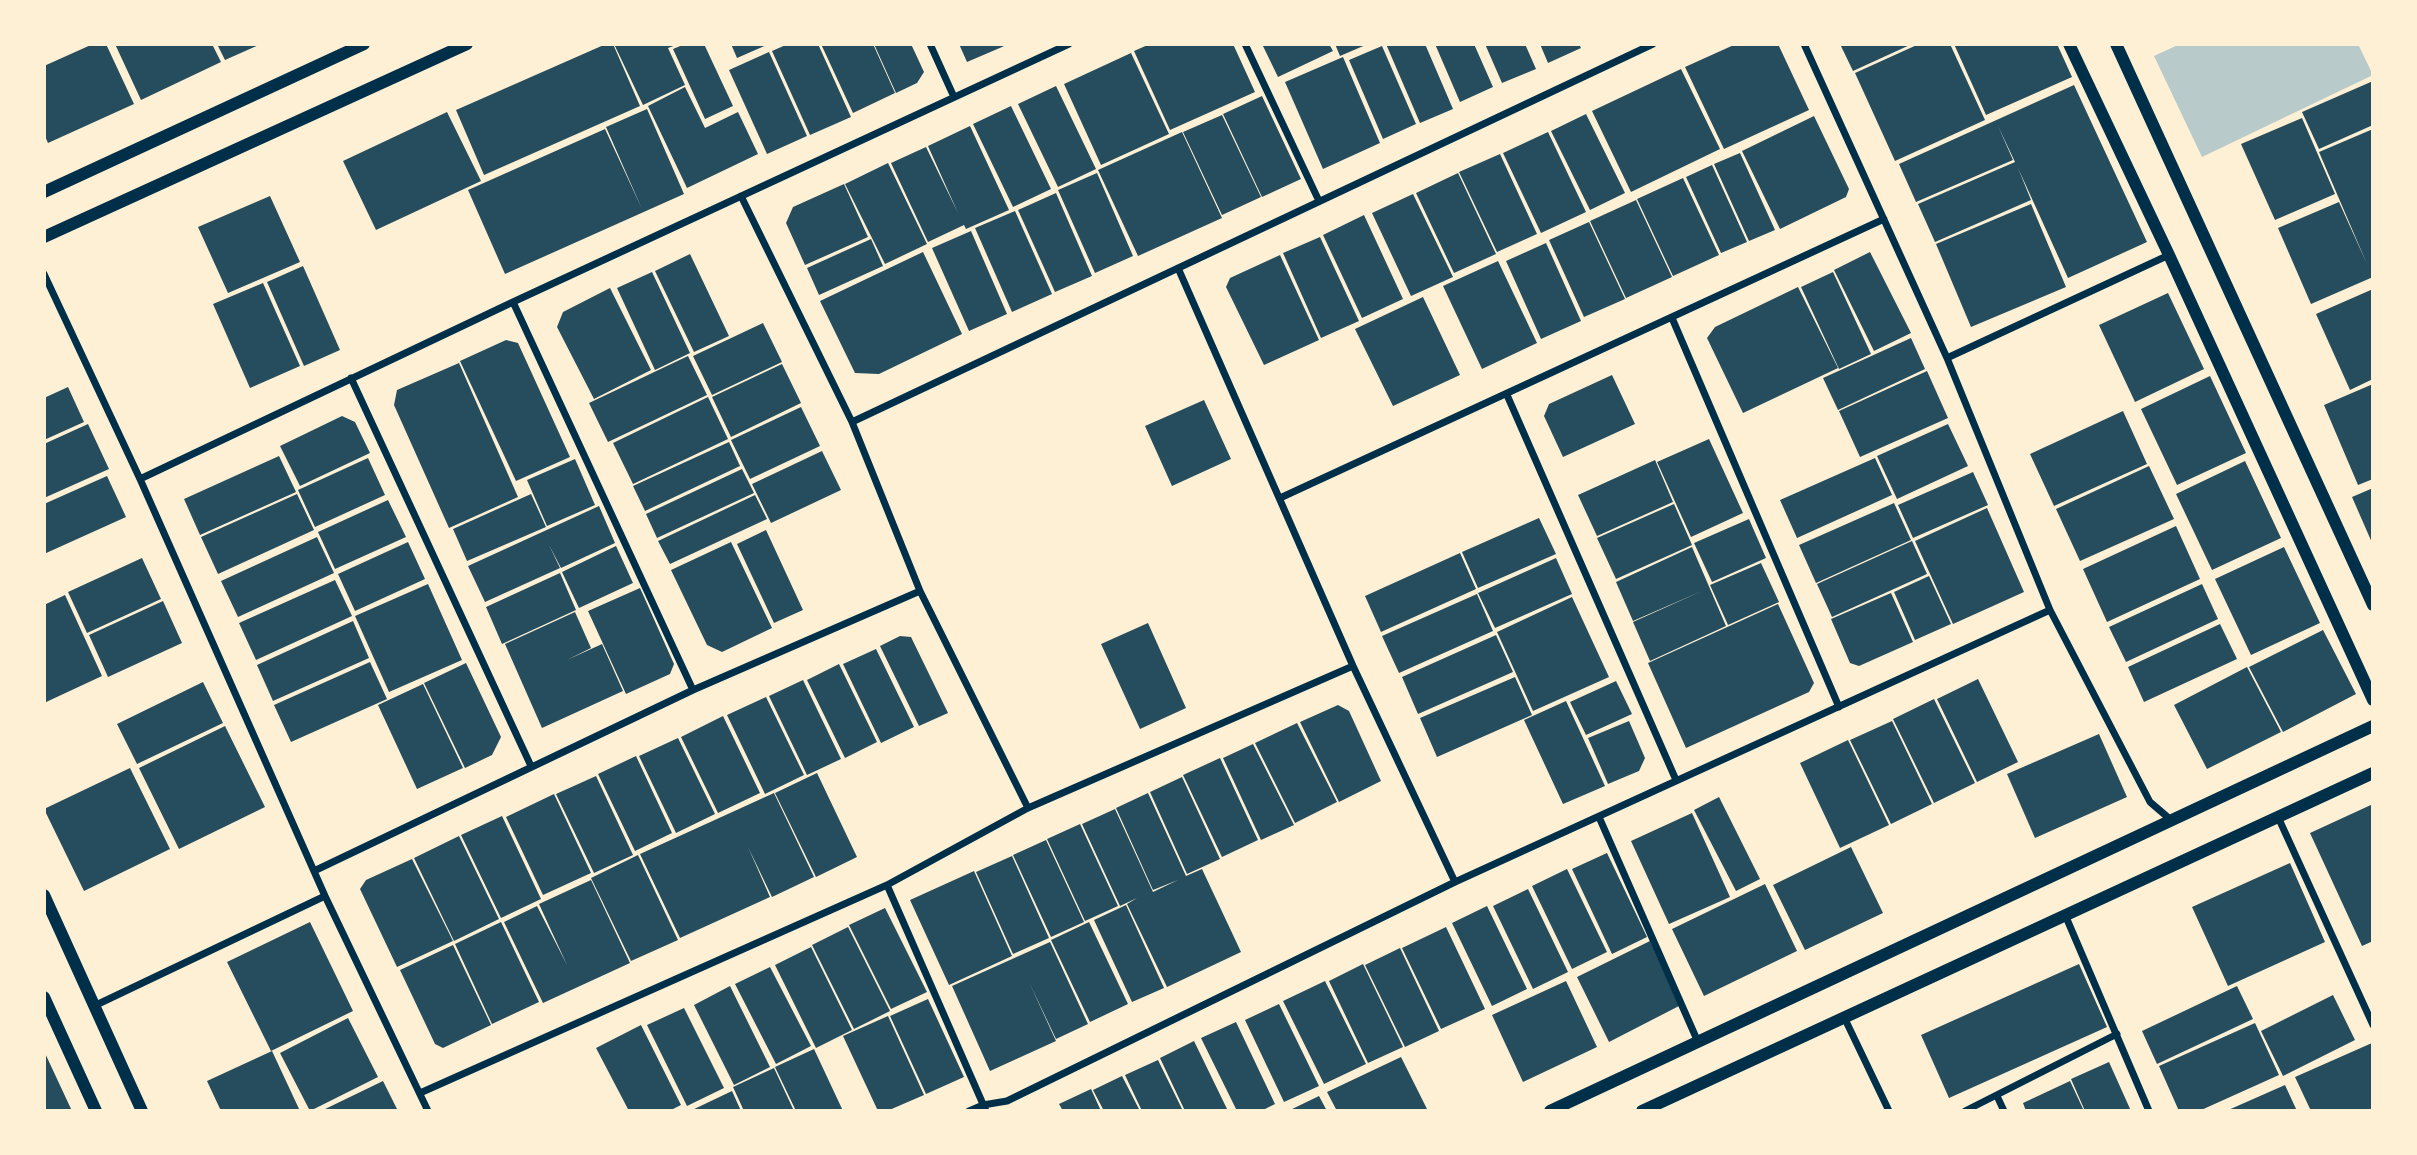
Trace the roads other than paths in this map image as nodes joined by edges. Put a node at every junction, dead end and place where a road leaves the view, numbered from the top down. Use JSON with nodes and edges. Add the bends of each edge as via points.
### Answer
{"nodes":[{"id":1,"x":364,"y":44,"type":"edge"},
{"id":2,"x":467,"y":44,"type":"edge"},
{"id":3,"x":930,"y":44,"type":"edge"},
{"id":4,"x":1069,"y":44,"type":"edge"},
{"id":5,"x":1245,"y":44,"type":"edge"},
{"id":6,"x":1653,"y":44,"type":"edge"},
{"id":7,"x":1804,"y":44,"type":"edge"},
{"id":8,"x":2069,"y":44,"type":"edge"},
{"id":9,"x":2116,"y":44,"type":"edge"},
{"id":10,"x":954,"y":97,"type":"junction"},
{"id":11,"x":44,"y":192,"type":"edge"},
{"id":12,"x":741,"y":196,"type":"junction"},
{"id":13,"x":1319,"y":201,"type":"junction"},
{"id":14,"x":1884,"y":219,"type":"junction"},
{"id":15,"x":44,"y":237,"type":"edge"},
{"id":16,"x":2169,"y":255,"type":"junction"},
{"id":17,"x":1178,"y":268,"type":"junction"},
{"id":18,"x":44,"y":274,"type":"edge"},
{"id":19,"x":513,"y":302,"type":"junction"},
{"id":20,"x":1672,"y":318,"type":"junction"},
{"id":21,"x":1947,"y":358,"type":"junction"},
{"id":22,"x":351,"y":378,"type":"junction"},
{"id":23,"x":1507,"y":395,"type":"junction"},
{"id":24,"x":852,"y":422,"type":"junction"},
{"id":25,"x":140,"y":479,"type":"junction"},
{"id":26,"x":1280,"y":498,"type":"junction"},
{"id":27,"x":920,"y":591,"type":"junction"},
{"id":28,"x":2373,"y":605,"type":"edge"},
{"id":29,"x":2050,"y":610,"type":"junction"},
{"id":30,"x":1353,"y":666,"type":"junction"},
{"id":31,"x":693,"y":690,"type":"junction"},
{"id":32,"x":2373,"y":700,"type":"edge"},
{"id":33,"x":1839,"y":707,"type":"junction"},
{"id":34,"x":2373,"y":726,"type":"edge"},
{"id":35,"x":531,"y":766,"type":"junction"},
{"id":36,"x":2373,"y":773,"type":"edge"},
{"id":37,"x":1676,"y":780,"type":"junction"},
{"id":38,"x":1028,"y":808,"type":"junction"},
{"id":39,"x":1599,"y":817,"type":"junction"},
{"id":40,"x":2278,"y":817,"type":"junction"},
{"id":41,"x":2172,"y":820,"type":"junction"},
{"id":42,"x":314,"y":871,"type":"junction"},
{"id":43,"x":1455,"y":882,"type":"junction"},
{"id":44,"x":887,"y":885,"type":"junction"},
{"id":45,"x":44,"y":895,"type":"edge"},
{"id":46,"x":325,"y":896,"type":"junction"},
{"id":47,"x":2066,"y":917,"type":"junction"},
{"id":48,"x":44,"y":998,"type":"edge"},
{"id":49,"x":94,"y":1006,"type":"junction"},
{"id":50,"x":1844,"y":1017,"type":"junction"},
{"id":51,"x":2373,"y":1024,"type":"edge"},
{"id":52,"x":2117,"y":1034,"type":"junction"},
{"id":53,"x":1698,"y":1042,"type":"junction"},
{"id":54,"x":420,"y":1093,"type":"junction"},
{"id":55,"x":1997,"y":1096,"type":"junction"},
{"id":56,"x":984,"y":1108,"type":"edge"},
{"id":57,"x":96,"y":1111,"type":"edge"},
{"id":58,"x":142,"y":1111,"type":"edge"},
{"id":59,"x":428,"y":1111,"type":"edge"},
{"id":60,"x":969,"y":1111,"type":"edge"},
{"id":61,"x":1550,"y":1111,"type":"edge"},
{"id":62,"x":1642,"y":1111,"type":"edge"},
{"id":63,"x":1889,"y":1111,"type":"edge"},
{"id":64,"x":1965,"y":1111,"type":"edge"},
{"id":65,"x":2004,"y":1111,"type":"edge"},
{"id":66,"x":2149,"y":1111,"type":"edge"}],
"edges":[{"from":1,"to":11,"type":"street"},
{"from":2,"to":15,"type":"street"},
{"from":3,"to":10,"type":"street"},
{"from":4,"to":10,"type":"street"},
{"from":5,"to":13,"type":"street"},
{"from":6,"to":13,"type":"street"},
{"from":7,"to":14,"type":"street"},
{"from":8,"to":16,"type":"street"},
{"from":9,"to":28,"type":"street"},
{"from":10,"to":12,"type":"street"},
{"from":12,"to":19,"type":"street"},
{"from":12,"to":24,"type":"street"},
{"from":13,"to":17,"type":"street"},
{"from":14,"to":20,"type":"street"},
{"from":14,"to":21,"type":"street"},
{"from":16,"to":21,"type":"street"},
{"from":16,"to":32,"type":"street"},
{"from":17,"to":24,"type":"street"},
{"from":17,"to":26,"type":"street"},
{"from":18,"to":25,"type":"street"},
{"from":19,"to":22,"type":"street"},
{"from":19,"to":31,"type":"street"},
{"from":20,"to":23,"type":"street"},
{"from":20,"to":33,"type":"street"},
{"from":21,"to":29,"type":"street"},
{"from":22,"to":25,"type":"street"},
{"from":22,"to":35,"type":"street"},
{"from":23,"to":26,"type":"street"},
{"from":23,"to":37,"type":"street"},
{"from":24,"to":27,"type":"street"},
{"from":25,"to":42,"type":"street"},
{"from":26,"to":30,"type":"street"},
{"from":27,"to":31,"type":"street"},
{"from":27,"to":38,"type":"street"},
{"from":29,"to":33,"type":"street"},
{"from":29,"to":41,"type":"street","via":[[2150,802]]},
{"from":30,"to":38,"type":"street"},
{"from":30,"to":43,"type":"street"},
{"from":31,"to":35,"type":"street"},
{"from":33,"to":37,"type":"street"},
{"from":34,"to":41,"type":"street"},
{"from":35,"to":42,"type":"street"},
{"from":36,"to":40,"type":"street"},
{"from":37,"to":39,"type":"street"},
{"from":38,"to":44,"type":"street"},
{"from":39,"to":43,"type":"street"},
{"from":39,"to":53,"type":"street"},
{"from":40,"to":47,"type":"street"},
{"from":40,"to":51,"type":"street"},
{"from":41,"to":53,"type":"street"},
{"from":42,"to":46,"type":"street"},
{"from":43,"to":56,"type":"street","via":[[1007,1101]]},
{"from":44,"to":54,"type":"street"},
{"from":44,"to":56,"type":"street"},
{"from":45,"to":49,"type":"street"},
{"from":46,"to":49,"type":"street"},
{"from":46,"to":54,"type":"street"},
{"from":47,"to":50,"type":"street"},
{"from":47,"to":52,"type":"street"},
{"from":48,"to":57,"type":"street"},
{"from":49,"to":58,"type":"street"},
{"from":50,"to":62,"type":"street"},
{"from":50,"to":63,"type":"street"},
{"from":52,"to":55,"type":"street"},
{"from":52,"to":66,"type":"street"},
{"from":53,"to":61,"type":"street"},
{"from":54,"to":59,"type":"street"},
{"from":55,"to":64,"type":"street"},
{"from":55,"to":65,"type":"street"},
{"from":56,"to":60,"type":"street"}]}
